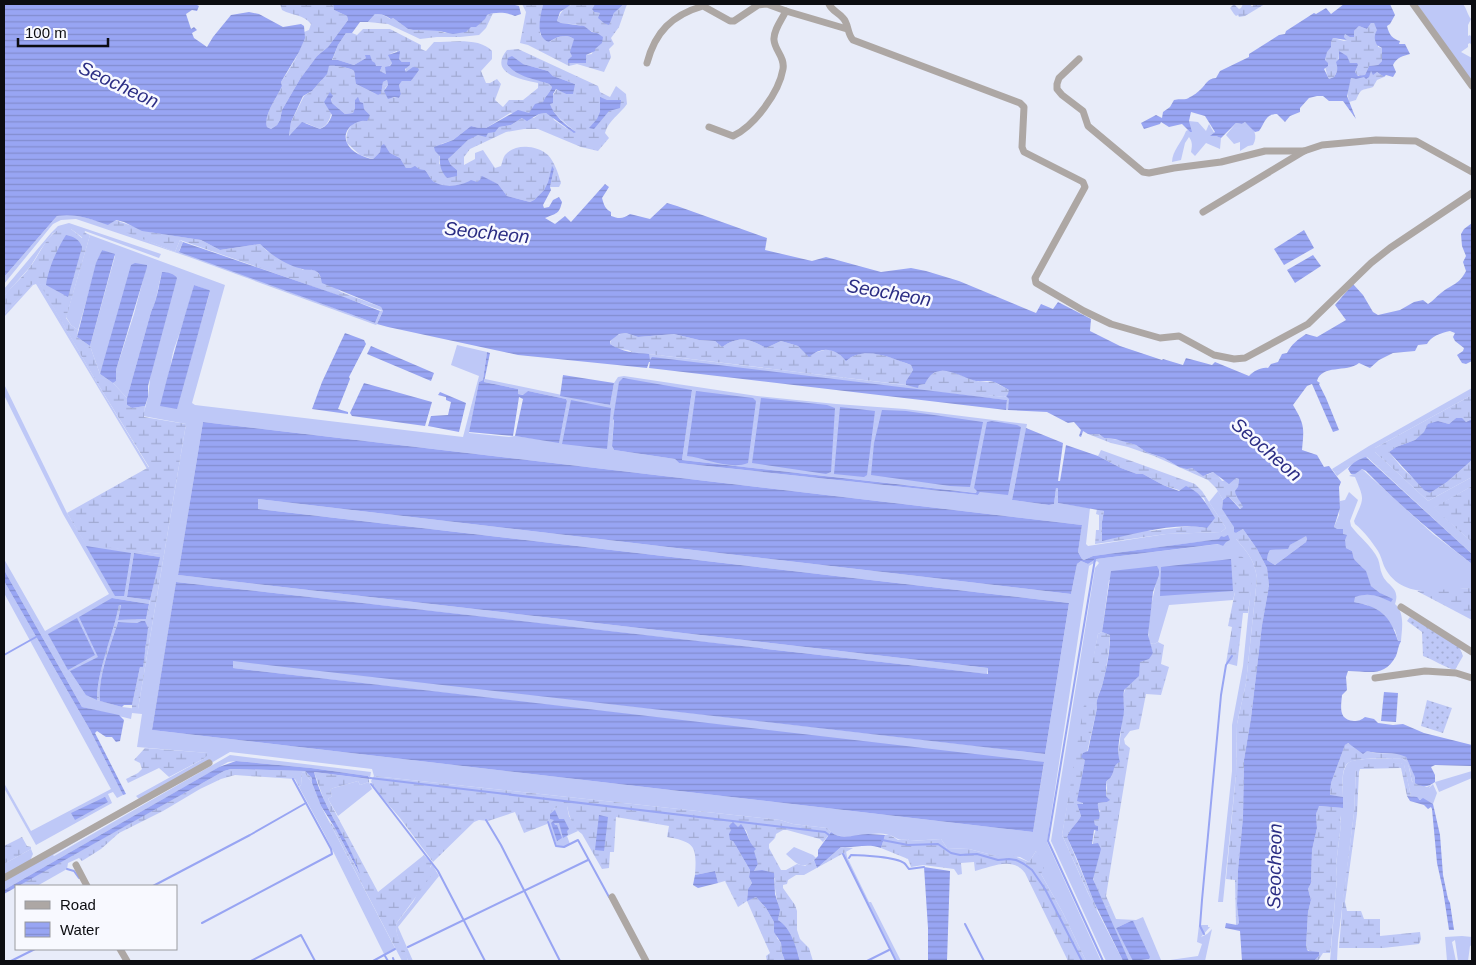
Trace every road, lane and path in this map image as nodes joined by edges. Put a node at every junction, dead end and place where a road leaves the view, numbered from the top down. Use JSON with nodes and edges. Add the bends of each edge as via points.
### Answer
{"nodes":[{"id":1,"x":829,"y":4,"type":"edge"},
{"id":2,"x":1413,"y":4,"type":"edge"},
{"id":3,"x":786,"y":11,"type":"junction"},
{"id":4,"x":847,"y":28,"type":"junction"},
{"id":5,"x":1079,"y":59,"type":"dead end"},
{"id":6,"x":647,"y":63,"type":"dead end"},
{"id":7,"x":1472,"y":86,"type":"edge"},
{"id":8,"x":709,"y":127,"type":"dead end"},
{"id":9,"x":1304,"y":151,"type":"junction"},
{"id":10,"x":1472,"y":172,"type":"edge"},
{"id":11,"x":1472,"y":193,"type":"edge"},
{"id":12,"x":1203,"y":212,"type":"dead end"},
{"id":13,"x":1401,"y":607,"type":"dead end"},
{"id":14,"x":1472,"y":652,"type":"edge"},
{"id":15,"x":1375,"y":678,"type":"dead end"},
{"id":16,"x":1472,"y":678,"type":"edge"},
{"id":17,"x":209,"y":763,"type":"dead end"},
{"id":18,"x":76,"y":865,"type":"dead end"},
{"id":19,"x":4,"y":878,"type":"edge"},
{"id":20,"x":86,"y":885,"type":"edge"},
{"id":21,"x":612,"y":897,"type":"dead end"},
{"id":22,"x":121,"y":950,"type":"edge"},
{"id":23,"x":127,"y":961,"type":"edge"},
{"id":24,"x":646,"y":961,"type":"edge"}],
"edges":[{"from":1,"to":4,"type":"street","via":[[843,17]]},
{"from":2,"to":7,"type":"street"},
{"from":3,"to":4,"type":"street"},
{"from":3,"to":6,"type":"street","via":[[762,4],[730,21],[708,7],[696,8],[673,20],[661,32],[651,46]]},
{"from":3,"to":8,"type":"street","via":[[774,40],[783,68],[776,90],[742,132],[733,136]]},
{"from":4,"to":11,"type":"street","via":[[853,40],[1020,103],[1024,107],[1024,152],[1083,182],[1085,187],[1035,278],[1036,283],[1111,324],[1160,338],[1179,336],[1214,355],[1234,360],[1245,358],[1308,324],[1371,263]]},
{"from":5,"to":9,"type":"street","via":[[1059,78],[1057,89],[1083,110],[1088,126],[1143,172],[1222,162],[1265,151]]},
{"from":9,"to":10,"type":"street","via":[[1322,145],[1376,140],[1416,141]]},
{"from":9,"to":12,"type":"street"},
{"from":13,"to":14,"type":"street"},
{"from":15,"to":16,"type":"street","via":[[1425,671],[1456,673]]},
{"from":17,"to":19,"type":"street"},
{"from":18,"to":20,"type":"street"},
{"from":21,"to":24,"type":"street"},
{"from":22,"to":23,"type":"street"}]}
